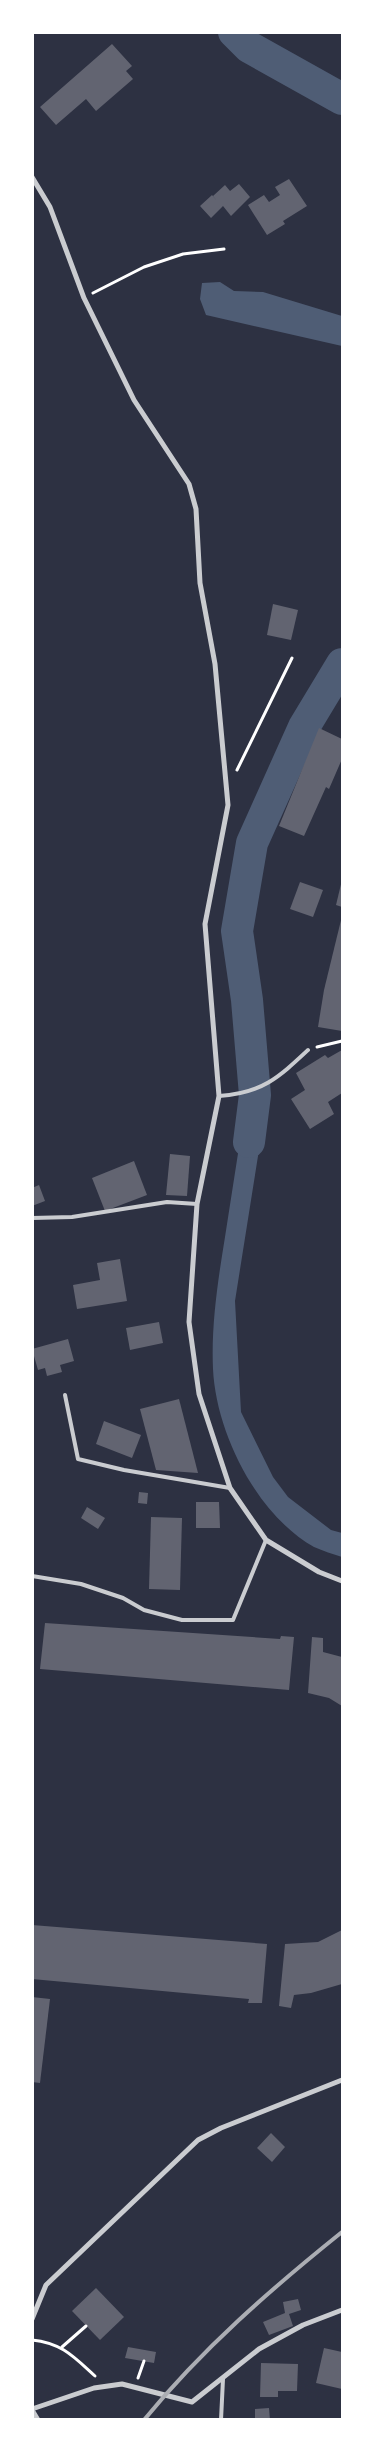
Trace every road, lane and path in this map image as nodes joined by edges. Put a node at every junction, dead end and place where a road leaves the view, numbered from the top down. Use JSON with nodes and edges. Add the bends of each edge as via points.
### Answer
{"nodes":[{"id":1,"x":32,"y":177,"type":"edge"},
{"id":2,"x":224,"y":249,"type":"dead end"},
{"id":3,"x":84,"y":298,"type":"junction"},
{"id":4,"x":292,"y":658,"type":"dead end"},
{"id":5,"x":227,"y":791,"type":"junction"},
{"id":6,"x":342,"y":1041,"type":"edge"},
{"id":7,"x":308,"y":1050,"type":"joint"},
{"id":8,"x":219,"y":1096,"type":"junction"},
{"id":9,"x":197,"y":1204,"type":"junction"},
{"id":10,"x":32,"y":1218,"type":"edge"},
{"id":11,"x":65,"y":1395,"type":"dead end"},
{"id":12,"x":230,"y":1488,"type":"junction"},
{"id":13,"x":266,"y":1540,"type":"junction"},
{"id":14,"x":32,"y":1576,"type":"edge"},
{"id":15,"x":342,"y":1581,"type":"edge"},
{"id":16,"x":342,"y":2080,"type":"edge"},
{"id":17,"x":342,"y":2310,"type":"edge"},
{"id":18,"x":32,"y":2319,"type":"edge"},
{"id":19,"x":86,"y":2326,"type":"dead end"},
{"id":20,"x":32,"y":2340,"type":"edge"},
{"id":21,"x":62,"y":2347,"type":"junction"},
{"id":22,"x":223,"y":2379,"type":"junction"},
{"id":23,"x":107,"y":2386,"type":"junction"},
{"id":24,"x":32,"y":2410,"type":"edge"},
{"id":25,"x":38,"y":2420,"type":"edge"},
{"id":26,"x":221,"y":2420,"type":"edge"}],
"edges":[{"from":1,"to":3,"type":"street","via":[[50,207]]},
{"from":2,"to":3,"type":"path","via":[[183,254],[144,267]]},
{"from":3,"to":5,"type":"street","via":[[134,400],[190,484],[196,509],[200,583],[215,664]]},
{"from":4,"to":5,"type":"path"},
{"from":5,"to":8,"type":"street","via":[[228,805],[205,924]]},
{"from":6,"to":7,"type":"path"},
{"from":7,"to":8,"type":"lane","via":[[276,1079],[242,1094]]},
{"from":8,"to":9,"type":"street"},
{"from":9,"to":10,"type":"lane","via":[[167,1202],[72,1217]]},
{"from":9,"to":12,"type":"street","via":[[189,1322],[199,1394]]},
{"from":11,"to":12,"type":"lane","via":[[78,1459]]},
{"from":12,"to":13,"type":"street"},
{"from":13,"to":14,"type":"lane","via":[[233,1620],[182,1620],[144,1610],[123,1598],[81,1584]]},
{"from":13,"to":15,"type":"street","via":[[319,1572]]},
{"from":16,"to":18,"type":"street","via":[[198,2140],[46,2285]]},
{"from":17,"to":22,"type":"street","via":[[303,2324],[259,2349]]},
{"from":19,"to":21,"type":"path"},
{"from":20,"to":21,"type":"path"},
{"from":21,"to":23,"type":"path"},
{"from":22,"to":23,"type":"street","via":[[192,2402],[122,2384]]},
{"from":22,"to":26,"type":"lane"},
{"from":23,"to":24,"type":"street"},
{"from":24,"to":25,"type":"street"}]}
